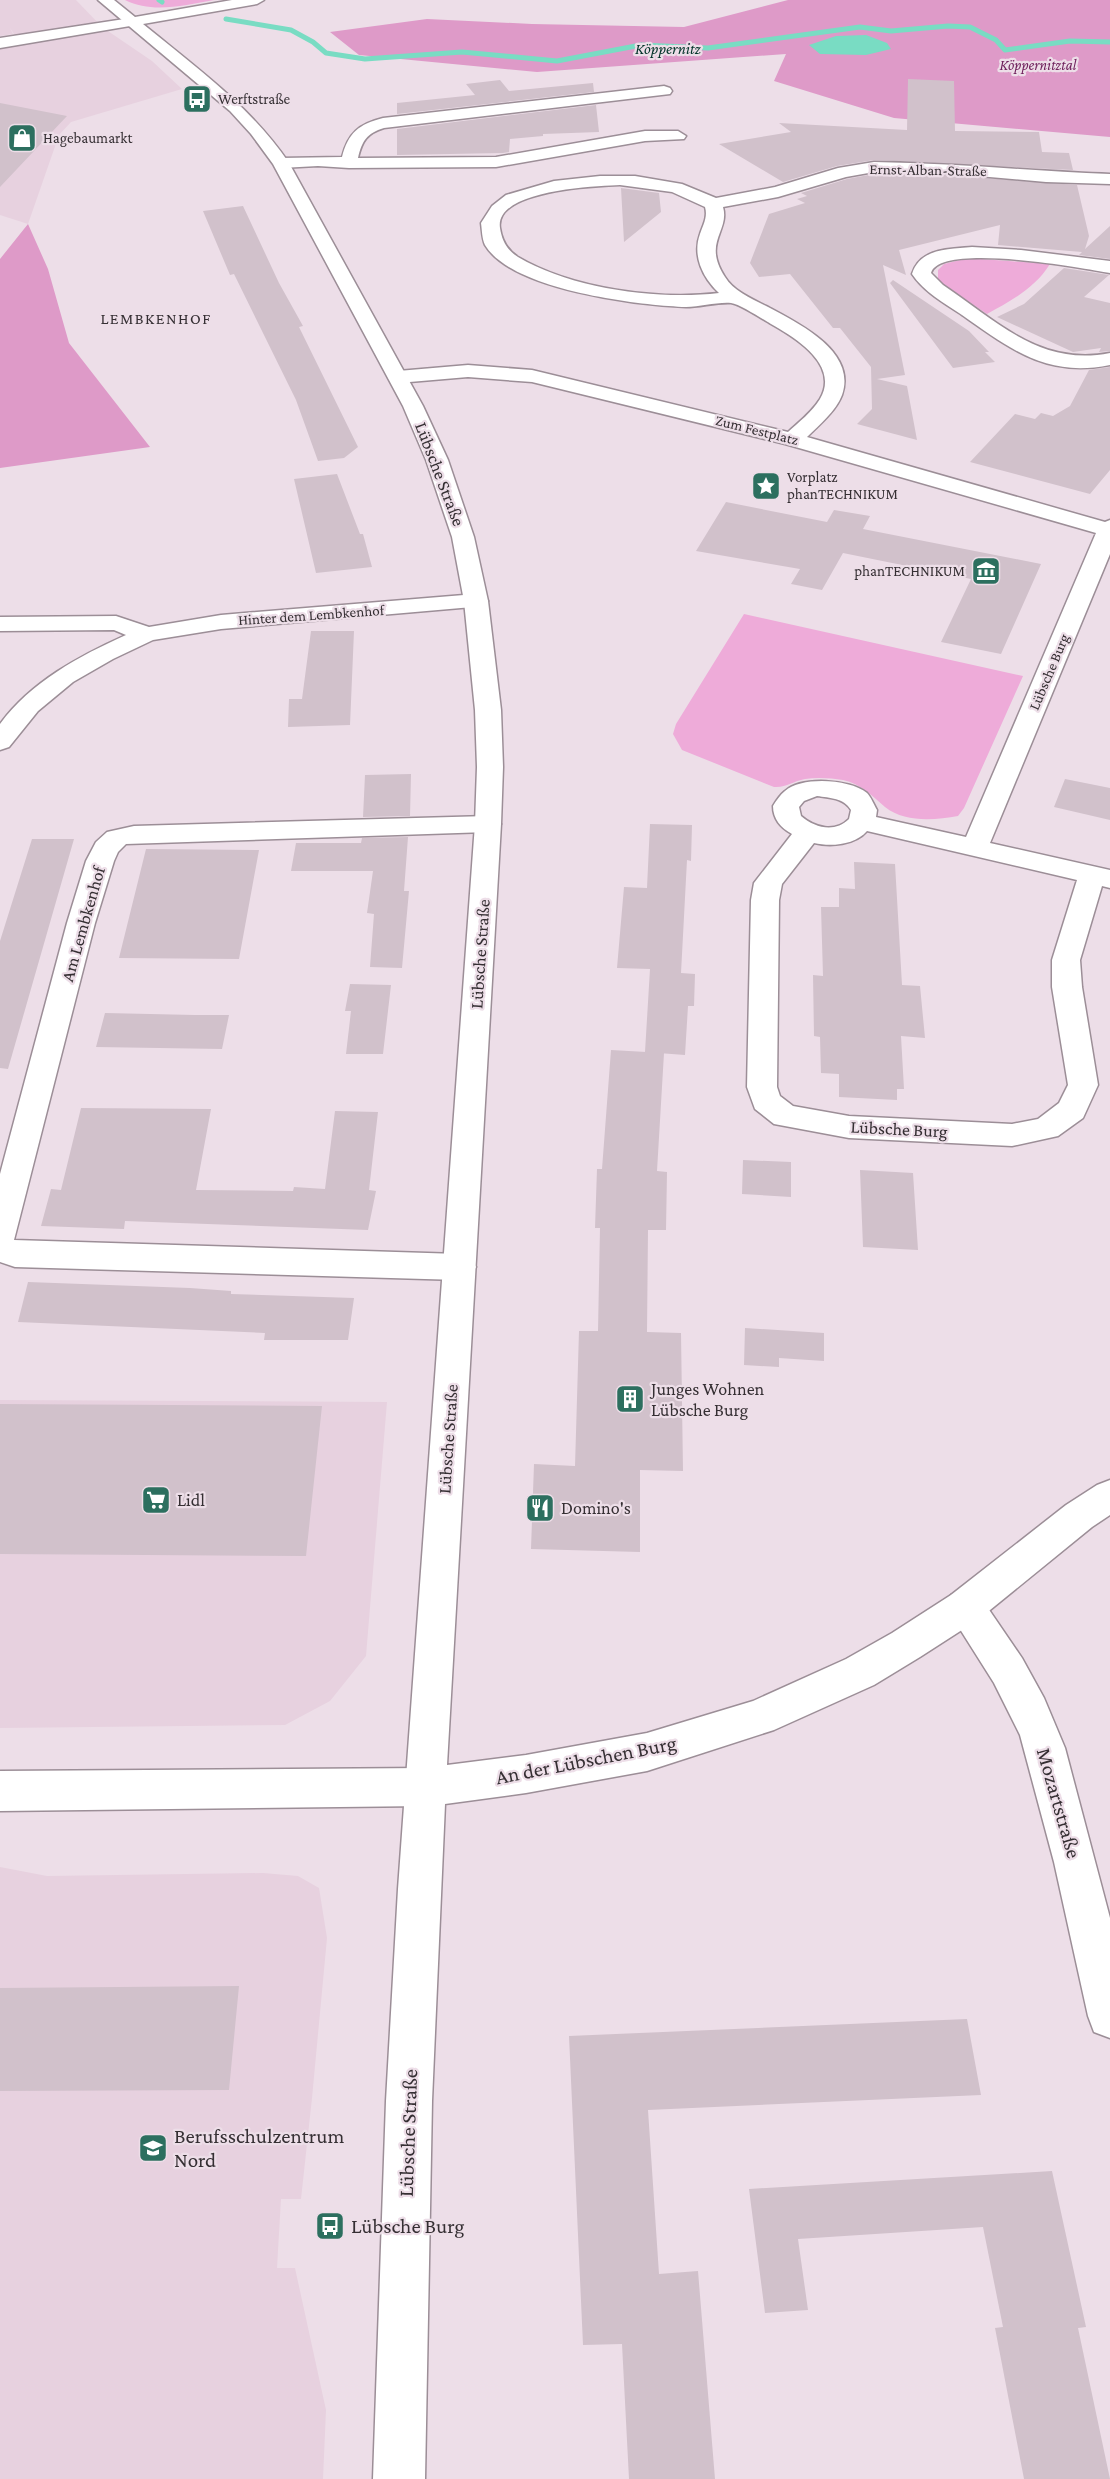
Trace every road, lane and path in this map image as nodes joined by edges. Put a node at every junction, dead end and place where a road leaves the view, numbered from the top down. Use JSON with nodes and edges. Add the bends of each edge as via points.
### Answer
{"nodes":[{"id":1,"x":105,"y":0,"type":"edge"},
{"id":2,"x":257,"y":0,"type":"edge"},
{"id":3,"x":131,"y":22,"type":"junction"},
{"id":4,"x":0,"y":43,"type":"edge"},
{"id":5,"x":664,"y":91,"type":"dead end"},
{"id":6,"x":678,"y":136,"type":"dead end"},
{"id":7,"x":349,"y":163,"type":"junction"},
{"id":8,"x":281,"y":164,"type":"junction"},
{"id":9,"x":1110,"y":179,"type":"edge"},
{"id":10,"x":713,"y":204,"type":"junction"},
{"id":11,"x":1110,"y":267,"type":"edge"},
{"id":12,"x":736,"y":297,"type":"junction"},
{"id":13,"x":1110,"y":359,"type":"edge"},
{"id":14,"x":398,"y":377,"type":"junction"},
{"id":15,"x":792,"y":439,"type":"junction"},
{"id":16,"x":1110,"y":529,"type":"edge"},
{"id":17,"x":476,"y":601,"type":"junction"},
{"id":18,"x":0,"y":624,"type":"edge"},
{"id":19,"x":147,"y":634,"type":"junction"},
{"id":20,"x":0,"y":742,"type":"edge"},
{"id":21,"x":863,"y":822,"type":"junction"},
{"id":22,"x":488,"y":824,"type":"junction"},
{"id":23,"x":808,"y":832,"type":"junction"},
{"id":24,"x":975,"y":847,"type":"junction"},
{"id":25,"x":1101,"y":877,"type":"edge"},
{"id":26,"x":0,"y":1236,"type":"edge"},
{"id":27,"x":0,"y":1248,"type":"edge"},
{"id":28,"x":459,"y":1267,"type":"junction"},
{"id":29,"x":1110,"y":1496,"type":"edge"},
{"id":30,"x":964,"y":1607,"type":"junction"},
{"id":31,"x":426,"y":1788,"type":"junction"},
{"id":32,"x":0,"y":1791,"type":"edge"},
{"id":33,"x":1100,"y":1921,"type":"edge"},
{"id":34,"x":1110,"y":2016,"type":"edge"},
{"id":35,"x":399,"y":2479,"type":"edge"}],
"edges":[{"from":1,"to":3,"type":"street","name":"Lübsche Straße"},
{"from":2,"to":3,"type":"street"},
{"from":3,"to":4,"type":"street"},
{"from":3,"to":8,"type":"street","name":"Lübsche Straße","via":[[236,108]]},
{"from":5,"to":7,"type":"street","via":[[371,125],[356,137]]},
{"from":6,"to":7,"type":"street","via":[[645,136],[496,162]]},
{"from":7,"to":8,"type":"street"},
{"from":8,"to":14,"type":"street","name":"Lübsche Straße"},
{"from":9,"to":10,"type":"street","name":"Ernst-Alban-Straße","via":[[944,168],[874,168]]},
{"from":10,"to":12,"type":"street","via":[[716,216],[705,241],[704,258],[717,282]]},
{"from":10,"to":12,"type":"street","via":[[691,192],[645,182],[561,184],[507,203],[492,218],[490,235],[499,250],[522,267],[554,280],[598,291],[685,301]]},
{"from":11,"to":13,"type":"street","via":[[957,254],[929,261],[921,274],[936,289],[1028,351],[1070,362]]},
{"from":12,"to":15,"type":"street","via":[[811,340],[834,371],[831,396]]},
{"from":14,"to":15,"type":"street","name":"Zum Festplatz","via":[[468,371],[532,375]]},
{"from":14,"to":17,"type":"street","name":"Lübsche Straße","via":[[437,460],[463,537]]},
{"from":15,"to":16,"type":"street","name":"Zum Festplatz"},
{"from":16,"to":24,"type":"street","name":"Lübsche Burg"},
{"from":17,"to":19,"type":"street","name":"Hinter dem Lembkenhof","via":[[221,622]]},
{"from":17,"to":22,"type":"street","name":"Lübsche Straße","via":[[488,710]]},
{"from":18,"to":19,"type":"street","name":"Hinter dem Lembkenhof","via":[[116,623]]},
{"from":19,"to":20,"type":"street","name":"Hinter dem Lembkenhof","via":[[94,657],[44,692]]},
{"from":21,"to":23,"type":"street","via":[[851,832],[838,835]]},
{"from":21,"to":23,"type":"street","via":[[866,815],[859,800],[839,790],[815,788],[795,795],[786,806],[790,821]]},
{"from":21,"to":24,"type":"street","name":"Lübsche Burg"},
{"from":22,"to":26,"type":"street","name":"Am Lembkenhof","via":[[134,834],[117,838],[100,861],[81,923]]},
{"from":22,"to":28,"type":"street","name":"Lübsche Straße"},
{"from":23,"to":25,"type":"street","name":"Lübsche Burg","via":[[768,883],[762,1087],[766,1101],[785,1116],[849,1127],[1012,1135],[1047,1128],[1072,1110],[1083,1084],[1066,960]]},
{"from":24,"to":25,"type":"street","name":"Lübsche Burg"},
{"from":27,"to":28,"type":"street","via":[[15,1254]]},
{"from":28,"to":31,"type":"street","name":"Lübsche Straße"},
{"from":29,"to":30,"type":"street","name":"An der Lübschen Burg"},
{"from":30,"to":31,"type":"street","name":"An der Lübschen Burg","via":[[860,1672],[760,1717],[647,1752]]},
{"from":30,"to":33,"type":"street","name":"Mozartstraße","via":[[987,1638],[1030,1713]]},
{"from":31,"to":32,"type":"street"},
{"from":31,"to":35,"type":"street","name":"Lübsche Straße","via":[[409,2101]]},
{"from":33,"to":34,"type":"street","name":"Mozartstraße"}]}
